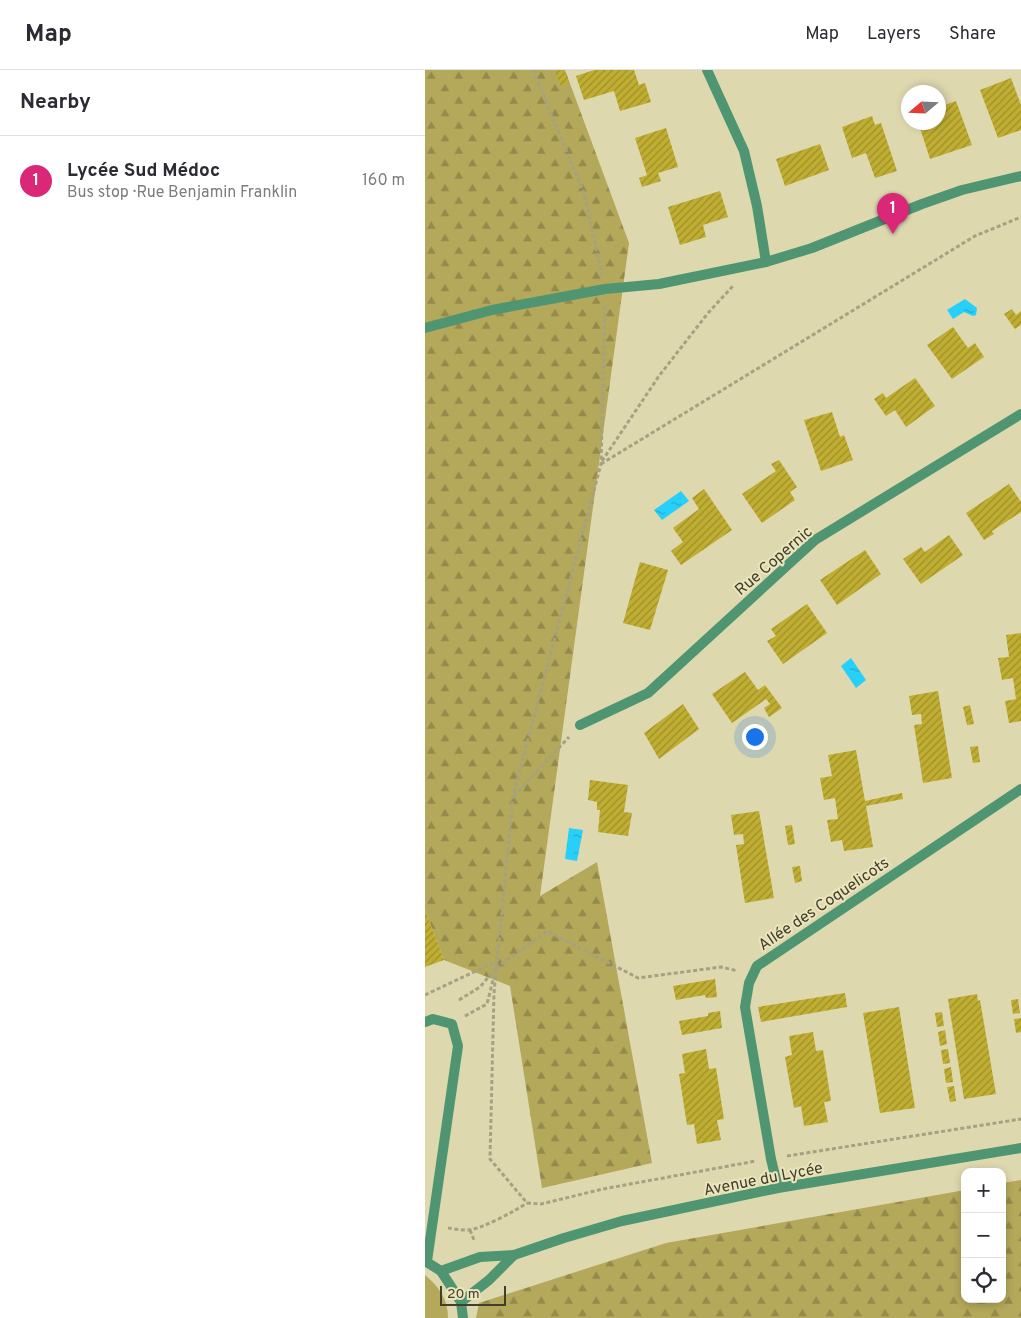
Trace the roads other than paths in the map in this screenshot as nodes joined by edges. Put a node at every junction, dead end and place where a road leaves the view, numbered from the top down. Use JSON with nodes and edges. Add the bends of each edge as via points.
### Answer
{"nodes":[{"id":1,"x":707,"y":70,"type":"edge"},
{"id":2,"x":1021,"y":176,"type":"edge"},
{"id":3,"x":766,"y":262,"type":"junction"},
{"id":4,"x":425,"y":328,"type":"edge"},
{"id":5,"x":1021,"y":414,"type":"edge"},
{"id":6,"x":580,"y":725,"type":"road end"},
{"id":7,"x":1021,"y":789,"type":"edge"},
{"id":8,"x":425,"y":1022,"type":"edge"},
{"id":9,"x":1021,"y":1148,"type":"edge"},
{"id":10,"x":778,"y":1188,"type":"junction"},
{"id":11,"x":515,"y":1255,"type":"junction"},
{"id":12,"x":426,"y":1261,"type":"edge"},
{"id":13,"x":441,"y":1271,"type":"junction"},
{"id":14,"x":461,"y":1302,"type":"junction"},
{"id":15,"x":463,"y":1318,"type":"edge"}],
"edges":[{"from":1,"to":3,"type":"street","via":[[744,152]]},
{"from":2,"to":3,"type":"street","via":[[946,195],[812,248]]},
{"from":3,"to":4,"type":"street","via":[[659,284],[605,289],[492,310]]},
{"from":5,"to":6,"type":"street","name":"Rue Copernic","via":[[815,540],[648,693]]},
{"from":7,"to":10,"type":"street","name":"Allée des Coquelicots","via":[[757,966],[749,983],[745,1007]]},
{"from":8,"to":12,"type":"street","via":[[433,1019],[452,1024],[459,1046]]},
{"from":9,"to":10,"type":"street","name":"Avenue du Lycée"},
{"from":10,"to":11,"type":"street","name":"Avenue du Lycée","via":[[622,1221]]},
{"from":11,"to":13,"type":"street","name":"Avenue du Lycée","via":[[480,1257]]},
{"from":11,"to":14,"type":"street","name":"Avenue du Lycée"},
{"from":12,"to":13,"type":"street"},
{"from":13,"to":14,"type":"street"},
{"from":14,"to":15,"type":"street"}]}
